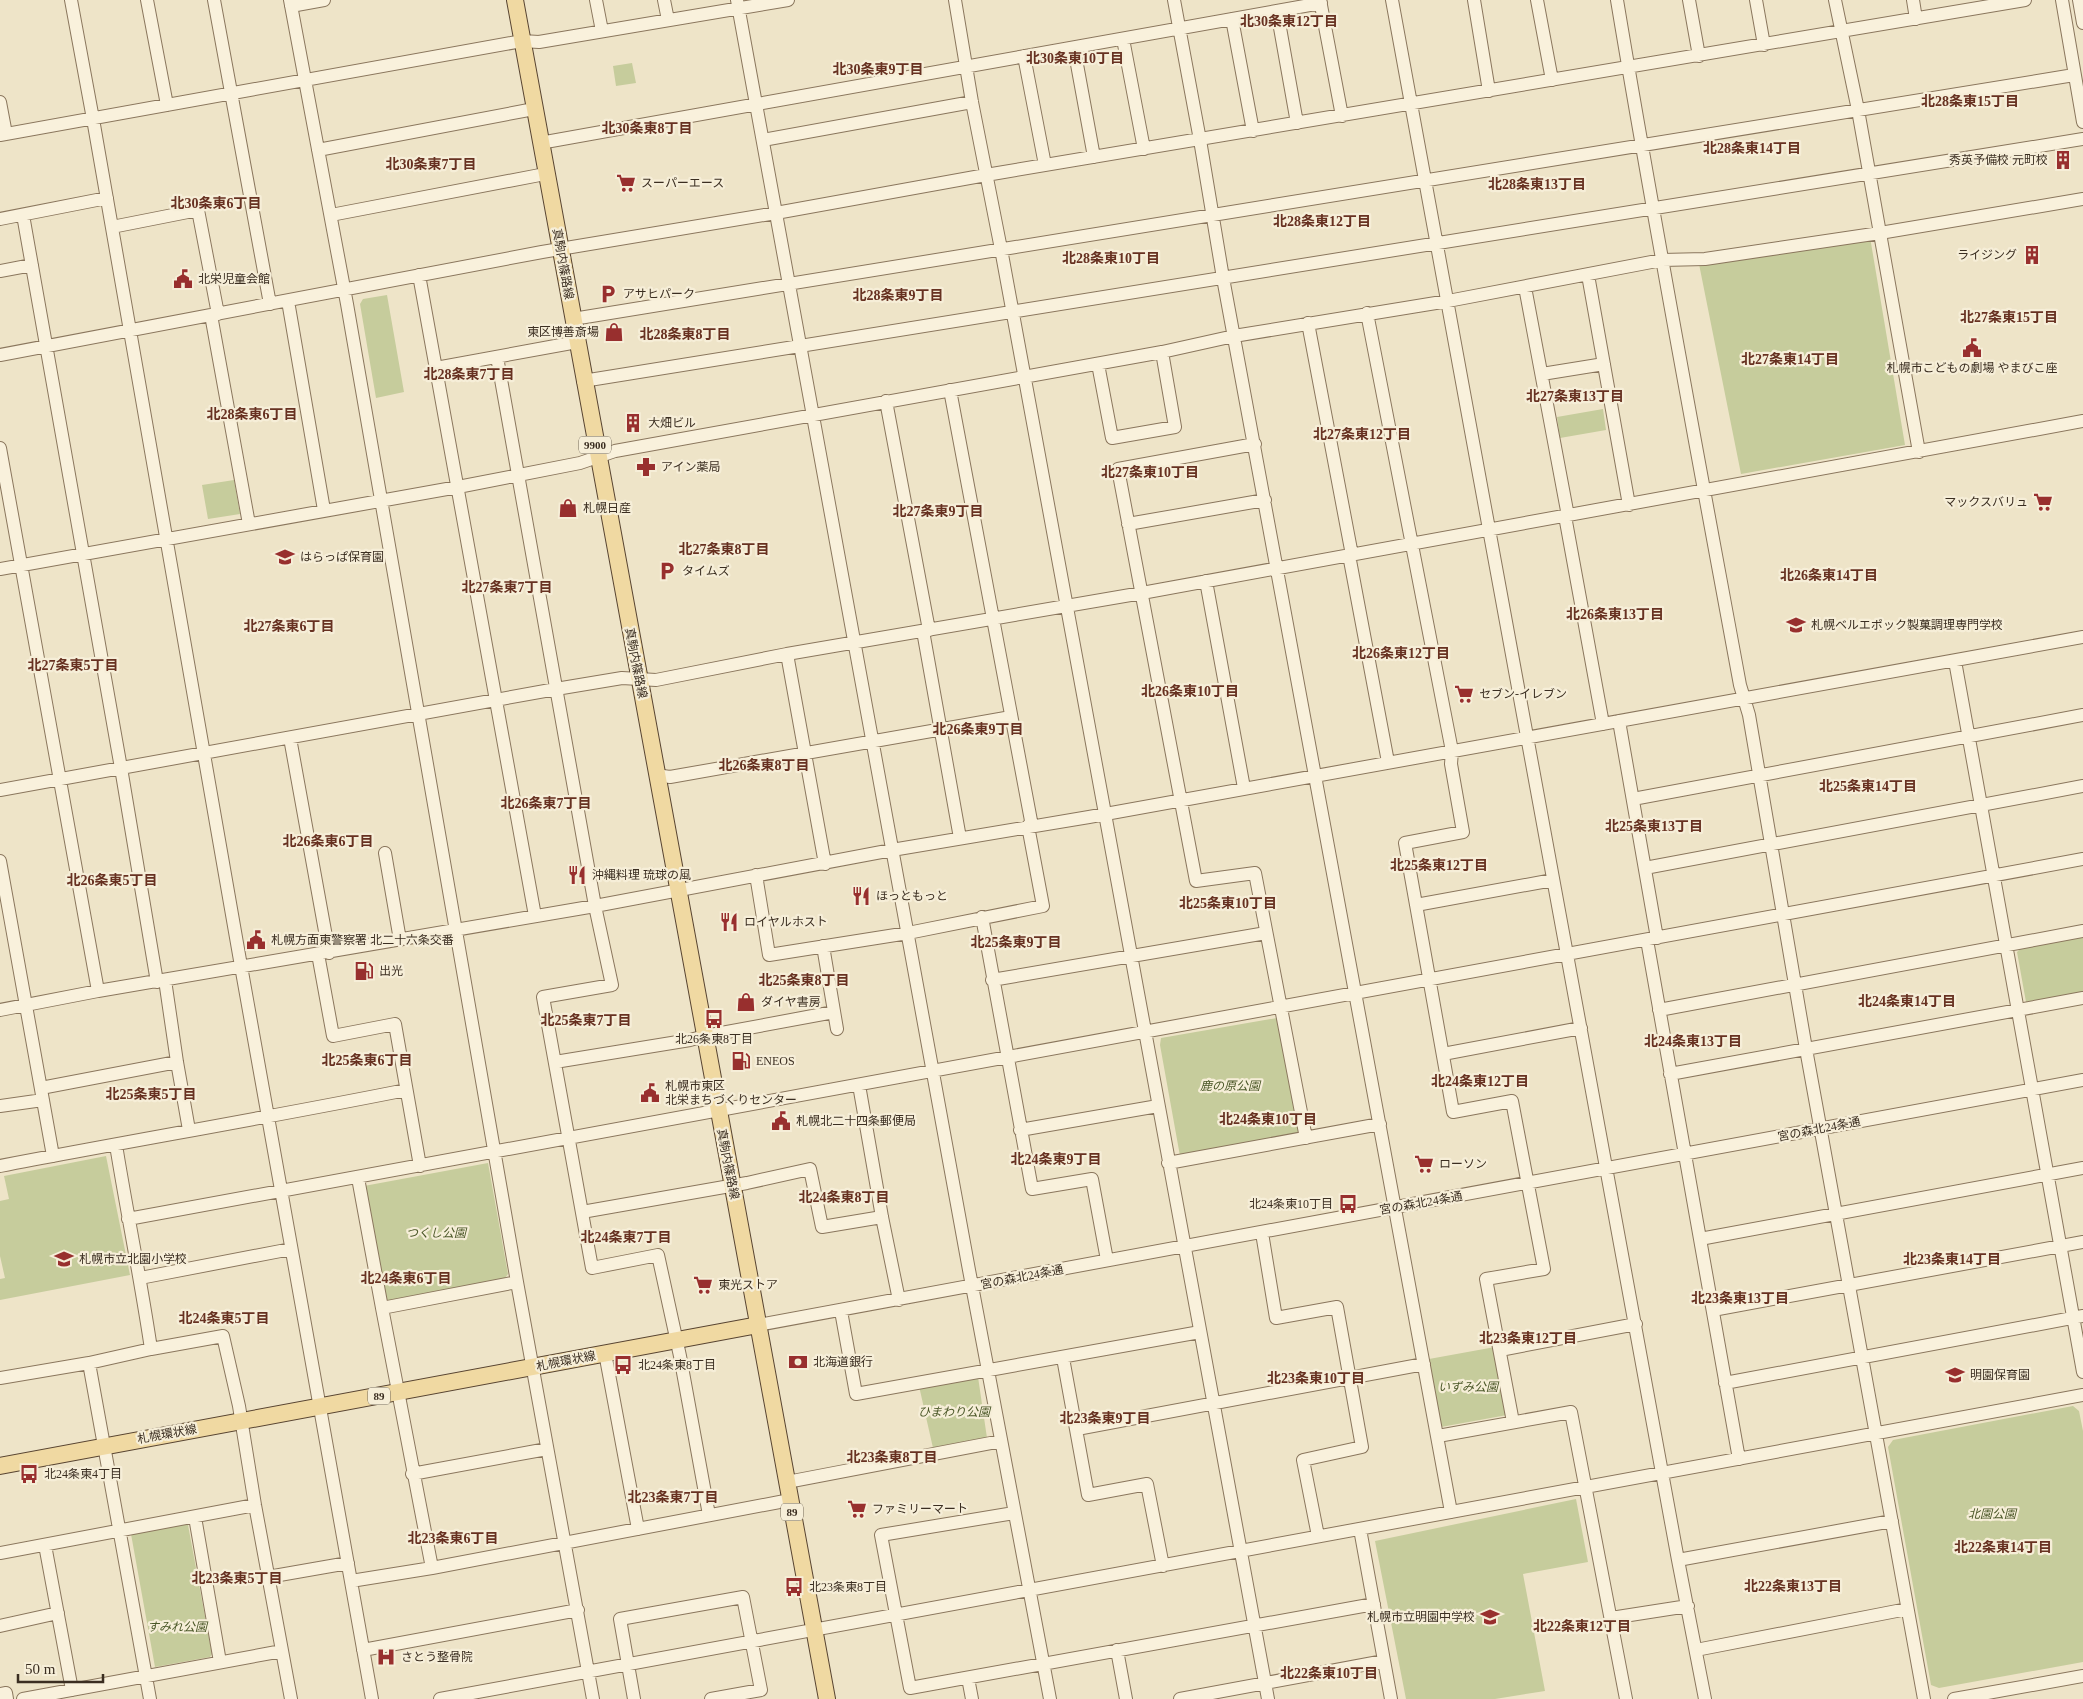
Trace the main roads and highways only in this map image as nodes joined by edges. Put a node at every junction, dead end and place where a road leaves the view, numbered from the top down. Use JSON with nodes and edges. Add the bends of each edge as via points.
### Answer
{"nodes":[{"id":1,"x":514,"y":0,"type":"edge"},
{"id":2,"x":758,"y":1326,"type":"junction"},
{"id":3,"x":0,"y":1466,"type":"edge"},
{"id":4,"x":827,"y":1699,"type":"edge"}],
"edges":[{"from":1,"to":2,"type":"main road","name":"真駒内篠路線","number":"9900"},
{"from":2,"to":3,"type":"main road","name":"札幌環状線","number":"89"},
{"from":2,"to":4,"type":"main road","number":"89"}]}
